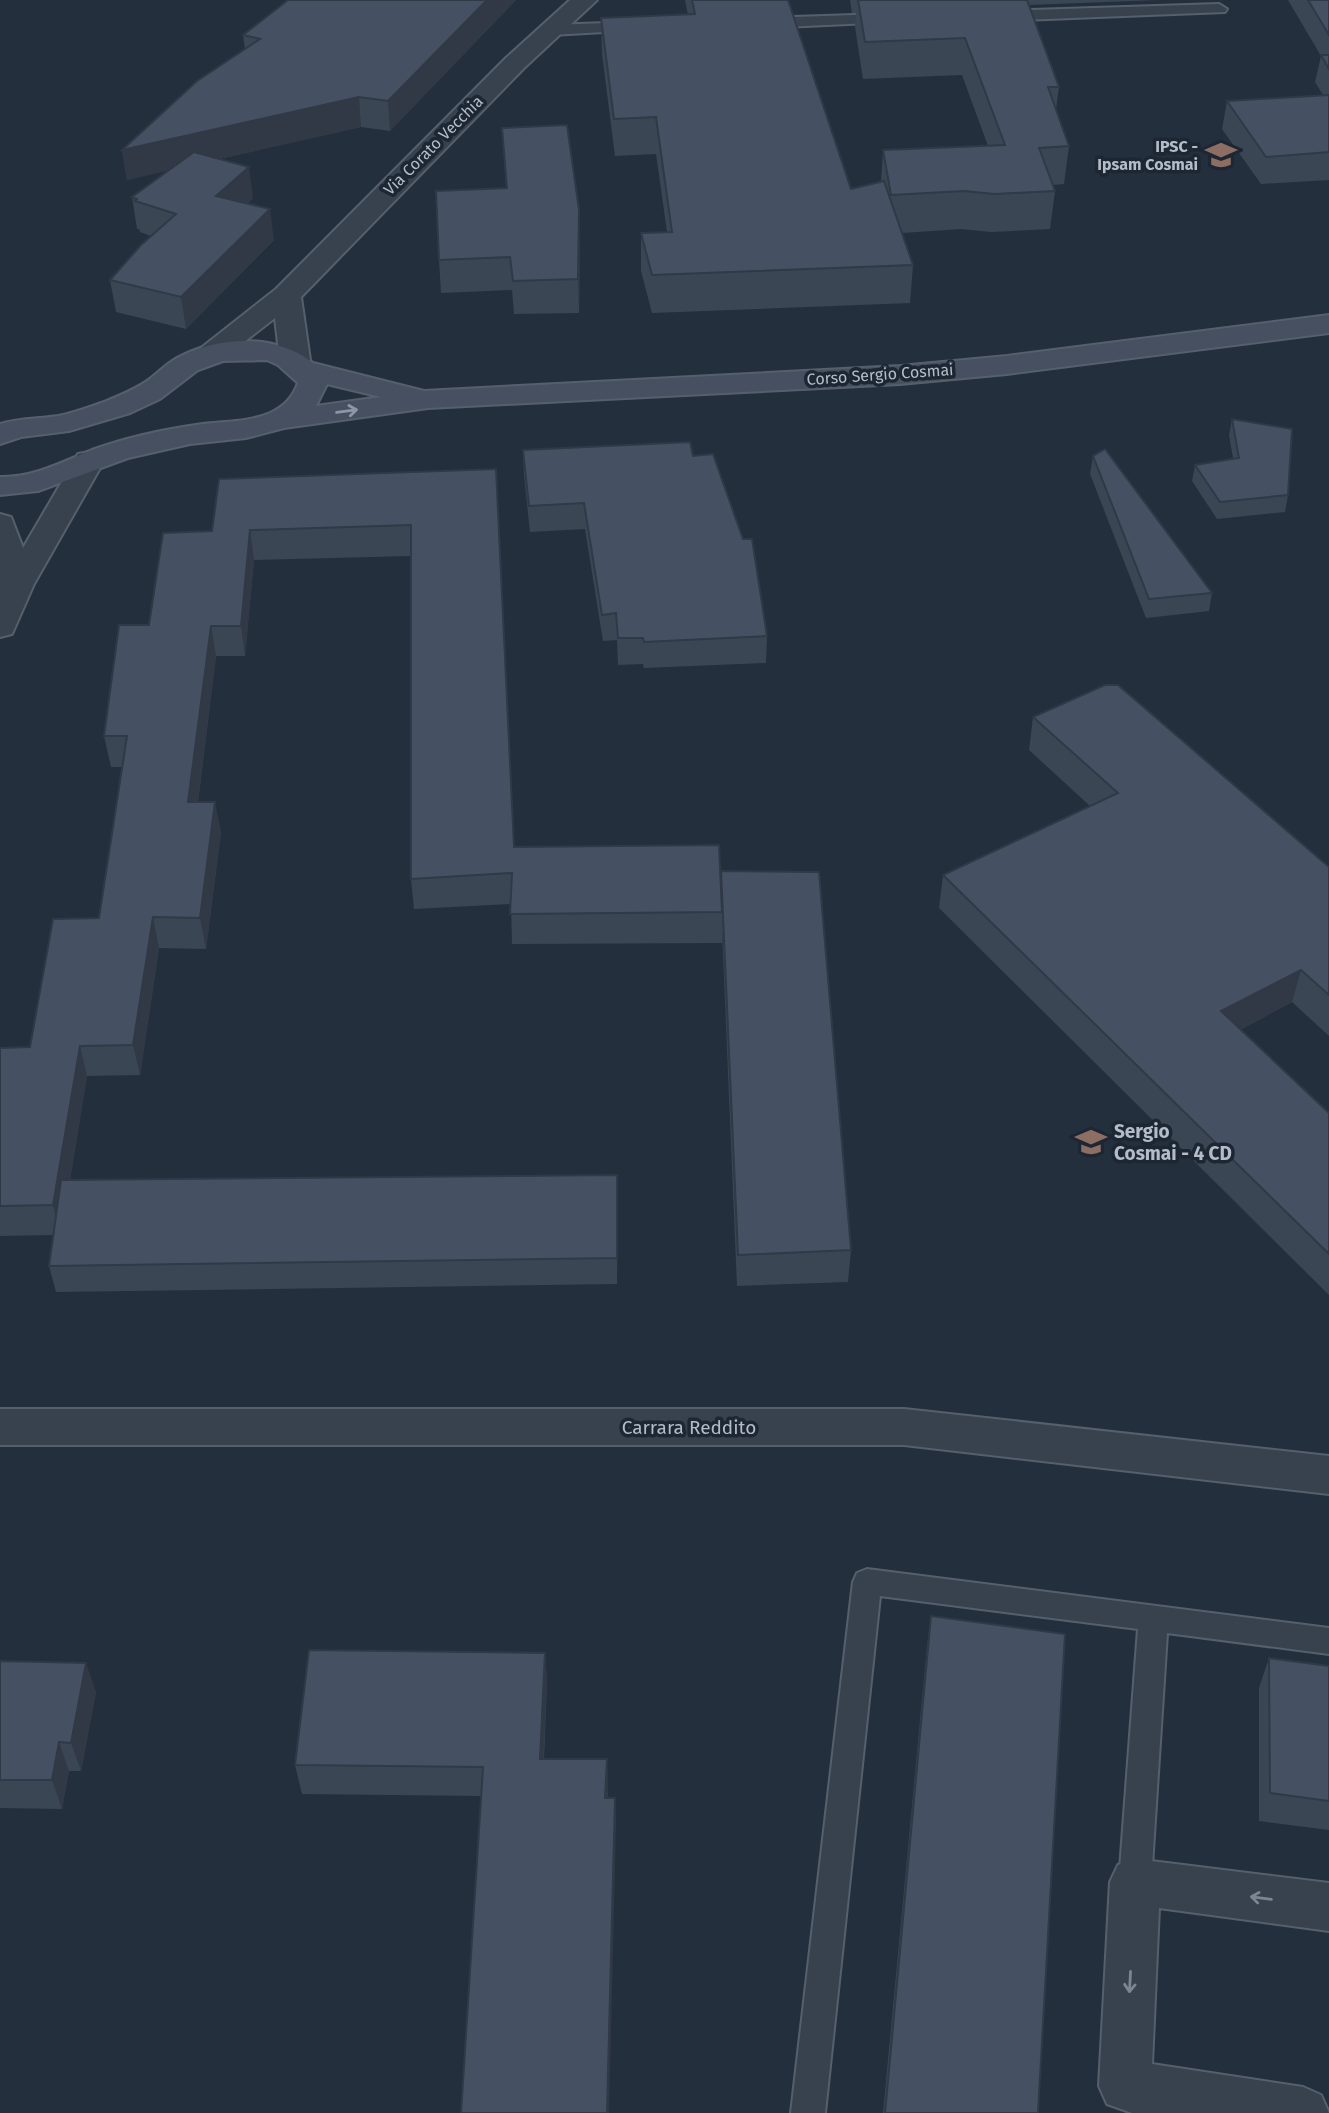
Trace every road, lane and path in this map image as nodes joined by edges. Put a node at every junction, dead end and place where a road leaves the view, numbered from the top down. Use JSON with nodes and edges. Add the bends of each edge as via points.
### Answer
{"nodes":[{"id":1,"x":584,"y":0,"type":"edge"},
{"id":2,"x":1219,"y":9,"type":"dead end"},
{"id":3,"x":984,"y":16,"type":"edge"},
{"id":4,"x":900,"y":19,"type":"edge"},
{"id":5,"x":748,"y":24,"type":"edge"},
{"id":6,"x":651,"y":27,"type":"edge"},
{"id":7,"x":551,"y":30,"type":"junction"},
{"id":8,"x":285,"y":295,"type":"junction"},
{"id":9,"x":1329,"y":324,"type":"edge"},
{"id":10,"x":211,"y":354,"type":"junction"},
{"id":11,"x":301,"y":365,"type":"junction"},
{"id":12,"x":428,"y":399,"type":"junction"},
{"id":13,"x":280,"y":420,"type":"junction"},
{"id":14,"x":1,"y":433,"type":"edge"},
{"id":15,"x":89,"y":461,"type":"junction"},
{"id":16,"x":0,"y":486,"type":"edge"},
{"id":17,"x":0,"y":524,"type":"edge"},
{"id":18,"x":18,"y":584,"type":"junction"},
{"id":19,"x":0,"y":627,"type":"edge"},
{"id":20,"x":0,"y":1427,"type":"edge"},
{"id":21,"x":47,"y":1427,"type":"junction"},
{"id":22,"x":0,"y":1441,"type":"edge"},
{"id":23,"x":1329,"y":1475,"type":"edge"},
{"id":24,"x":1153,"y":1619,"type":"junction"},
{"id":25,"x":1329,"y":1641,"type":"edge"},
{"id":26,"x":1135,"y":1882,"type":"junction"},
{"id":27,"x":1329,"y":1907,"type":"edge"},
{"id":28,"x":808,"y":2113,"type":"edge"},
{"id":29,"x":1303,"y":2113,"type":"edge"}],
"edges":[{"from":1,"to":7,"type":"street","name":"Via Corato Vecchia"},
{"from":2,"to":3,"type":"lane"},
{"from":4,"to":5,"type":"lane"},
{"from":6,"to":7,"type":"lane"},
{"from":7,"to":8,"type":"street","name":"Via Corato Vecchia"},
{"from":8,"to":10,"type":"street","name":"Via Corato Vecchia"},
{"from":8,"to":11,"type":"street"},
{"from":9,"to":12,"type":"main road","name":"Corso Sergio Cosmai","via":[[900,375]]},
{"from":10,"to":11,"type":"main road","name":"Corso Sergio Cosmai","via":[[258,350]]},
{"from":10,"to":14,"type":"main road","name":"Corso Sergio Cosmai","via":[[184,365],[133,401],[103,413]]},
{"from":11,"to":12,"type":"main road","name":"Corso Sergio Cosmai"},
{"from":11,"to":13,"type":"main road","via":[[313,382],[310,394]]},
{"from":13,"to":12,"type":"main road","name":"Corso Sergio Cosmai","one_way":true},
{"from":13,"to":15,"type":"main road","name":"Corso Sergio Cosmai","via":[[191,435]]},
{"from":15,"to":16,"type":"main road","name":"Corso Sergio Cosmai","via":[[29,485]]},
{"from":15,"to":18,"type":"street"},
{"from":17,"to":18,"type":"street"},
{"from":18,"to":19,"type":"street"},
{"from":20,"to":21,"type":"street","name":"Carrara Reddito"},
{"from":21,"to":22,"type":"street","name":"Carrara Reddito"},
{"from":21,"to":23,"type":"street","name":"Carrara Reddito","via":[[904,1427]]},
{"from":24,"to":25,"type":"lane"},
{"from":24,"to":26,"type":"lane"},
{"from":24,"to":28,"type":"lane","via":[[867,1582]]},
{"from":27,"to":26,"type":"street","one_way":true},
{"from":26,"to":29,"type":"street","one_way":true,"via":[[1125,2086]]}]}
